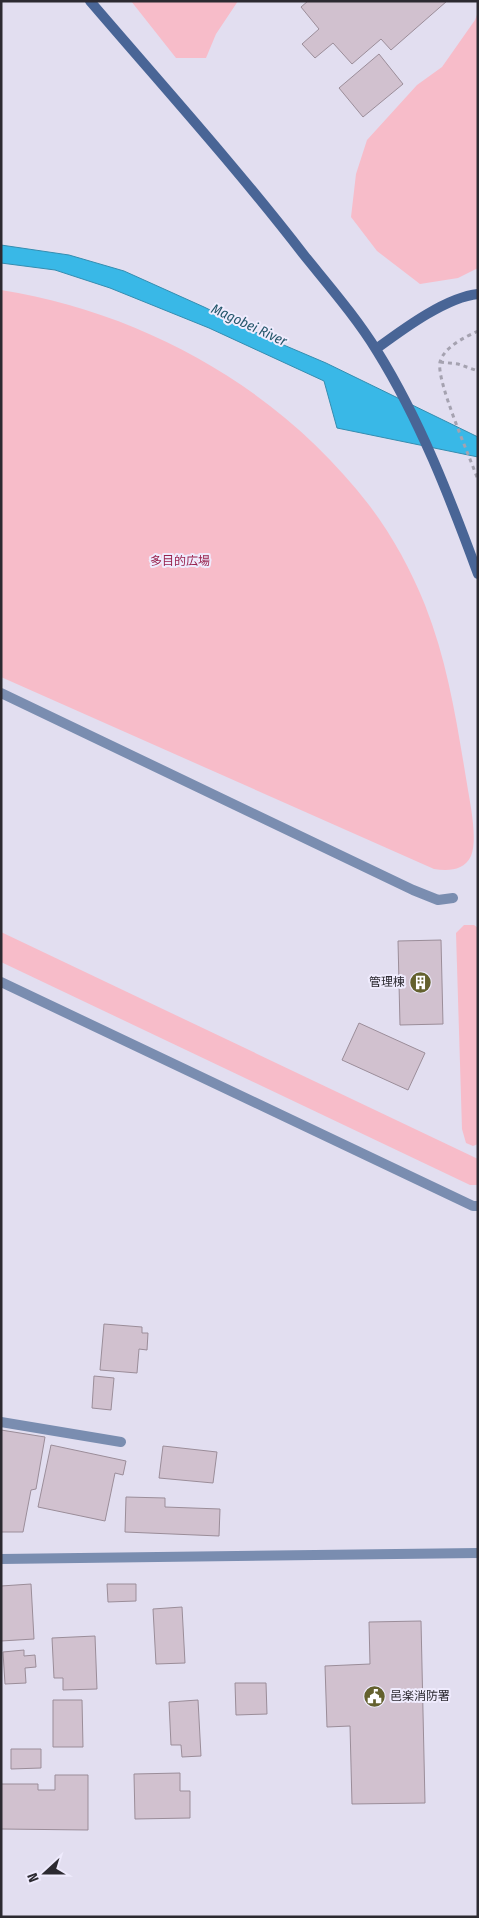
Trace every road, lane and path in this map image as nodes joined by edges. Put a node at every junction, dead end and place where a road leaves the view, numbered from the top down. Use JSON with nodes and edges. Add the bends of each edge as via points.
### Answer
{"nodes":[{"id":1,"x":90,"y":1,"type":"edge"},
{"id":2,"x":478,"y":294,"type":"edge"},
{"id":3,"x":478,"y":331,"type":"edge"},
{"id":4,"x":376,"y":349,"type":"junction"},
{"id":5,"x":440,"y":362,"type":"junction"},
{"id":6,"x":478,"y":370,"type":"edge"},
{"id":7,"x":478,"y":480,"type":"edge"},
{"id":8,"x":478,"y":574,"type":"edge"},
{"id":9,"x":3,"y":697,"type":"edge"},
{"id":10,"x":453,"y":898,"type":"dead end"},
{"id":11,"x":1,"y":982,"type":"edge"},
{"id":12,"x":478,"y":1206,"type":"edge"},
{"id":13,"x":1,"y":1422,"type":"edge"},
{"id":14,"x":121,"y":1442,"type":"dead end"},
{"id":15,"x":478,"y":1553,"type":"edge"},
{"id":16,"x":1,"y":1559,"type":"edge"}],
"edges":[{"from":1,"to":4,"type":"street","via":[[241,175]]},
{"from":2,"to":4,"type":"street","via":[[450,302]]},
{"from":3,"to":5,"type":"path","via":[[452,346]]},
{"from":4,"to":8,"type":"street","via":[[428,450]]},
{"from":5,"to":6,"type":"path"},
{"from":5,"to":7,"type":"path","via":[[441,381]]},
{"from":9,"to":10,"type":"street","via":[[413,890],[438,900]]},
{"from":11,"to":12,"type":"street"},
{"from":13,"to":14,"type":"street"},
{"from":15,"to":16,"type":"street"}]}
